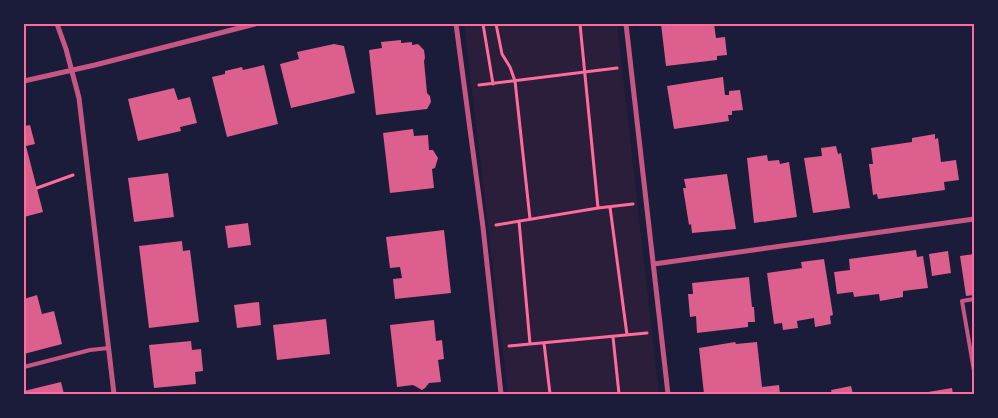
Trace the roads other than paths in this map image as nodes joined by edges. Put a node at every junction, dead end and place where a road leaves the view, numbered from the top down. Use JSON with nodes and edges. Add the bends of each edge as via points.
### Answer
{"nodes":[{"id":1,"x":57,"y":24,"type":"edge"},
{"id":2,"x":255,"y":24,"type":"edge"},
{"id":3,"x":456,"y":24,"type":"edge"},
{"id":4,"x":626,"y":24,"type":"edge"},
{"id":5,"x":72,"y":70,"type":"junction"},
{"id":6,"x":24,"y":81,"type":"edge"},
{"id":7,"x":974,"y":219,"type":"edge"},
{"id":8,"x":654,"y":264,"type":"junction"},
{"id":9,"x":974,"y":299,"type":"edge"},
{"id":10,"x":109,"y":348,"type":"junction"},
{"id":11,"x":24,"y":367,"type":"edge"},
{"id":12,"x":974,"y":371,"type":"edge"},
{"id":13,"x":114,"y":394,"type":"edge"},
{"id":14,"x":501,"y":394,"type":"edge"},
{"id":15,"x":668,"y":394,"type":"edge"}],
"edges":[{"from":1,"to":5,"type":"street"},
{"from":2,"to":5,"type":"street"},
{"from":3,"to":14,"type":"street"},
{"from":4,"to":8,"type":"street"},
{"from":5,"to":6,"type":"street"},
{"from":5,"to":10,"type":"street","via":[[79,98]]},
{"from":7,"to":8,"type":"street"},
{"from":8,"to":15,"type":"street"},
{"from":9,"to":12,"type":"lane","via":[[962,301]]},
{"from":10,"to":11,"type":"lane"},
{"from":10,"to":13,"type":"street"}]}
